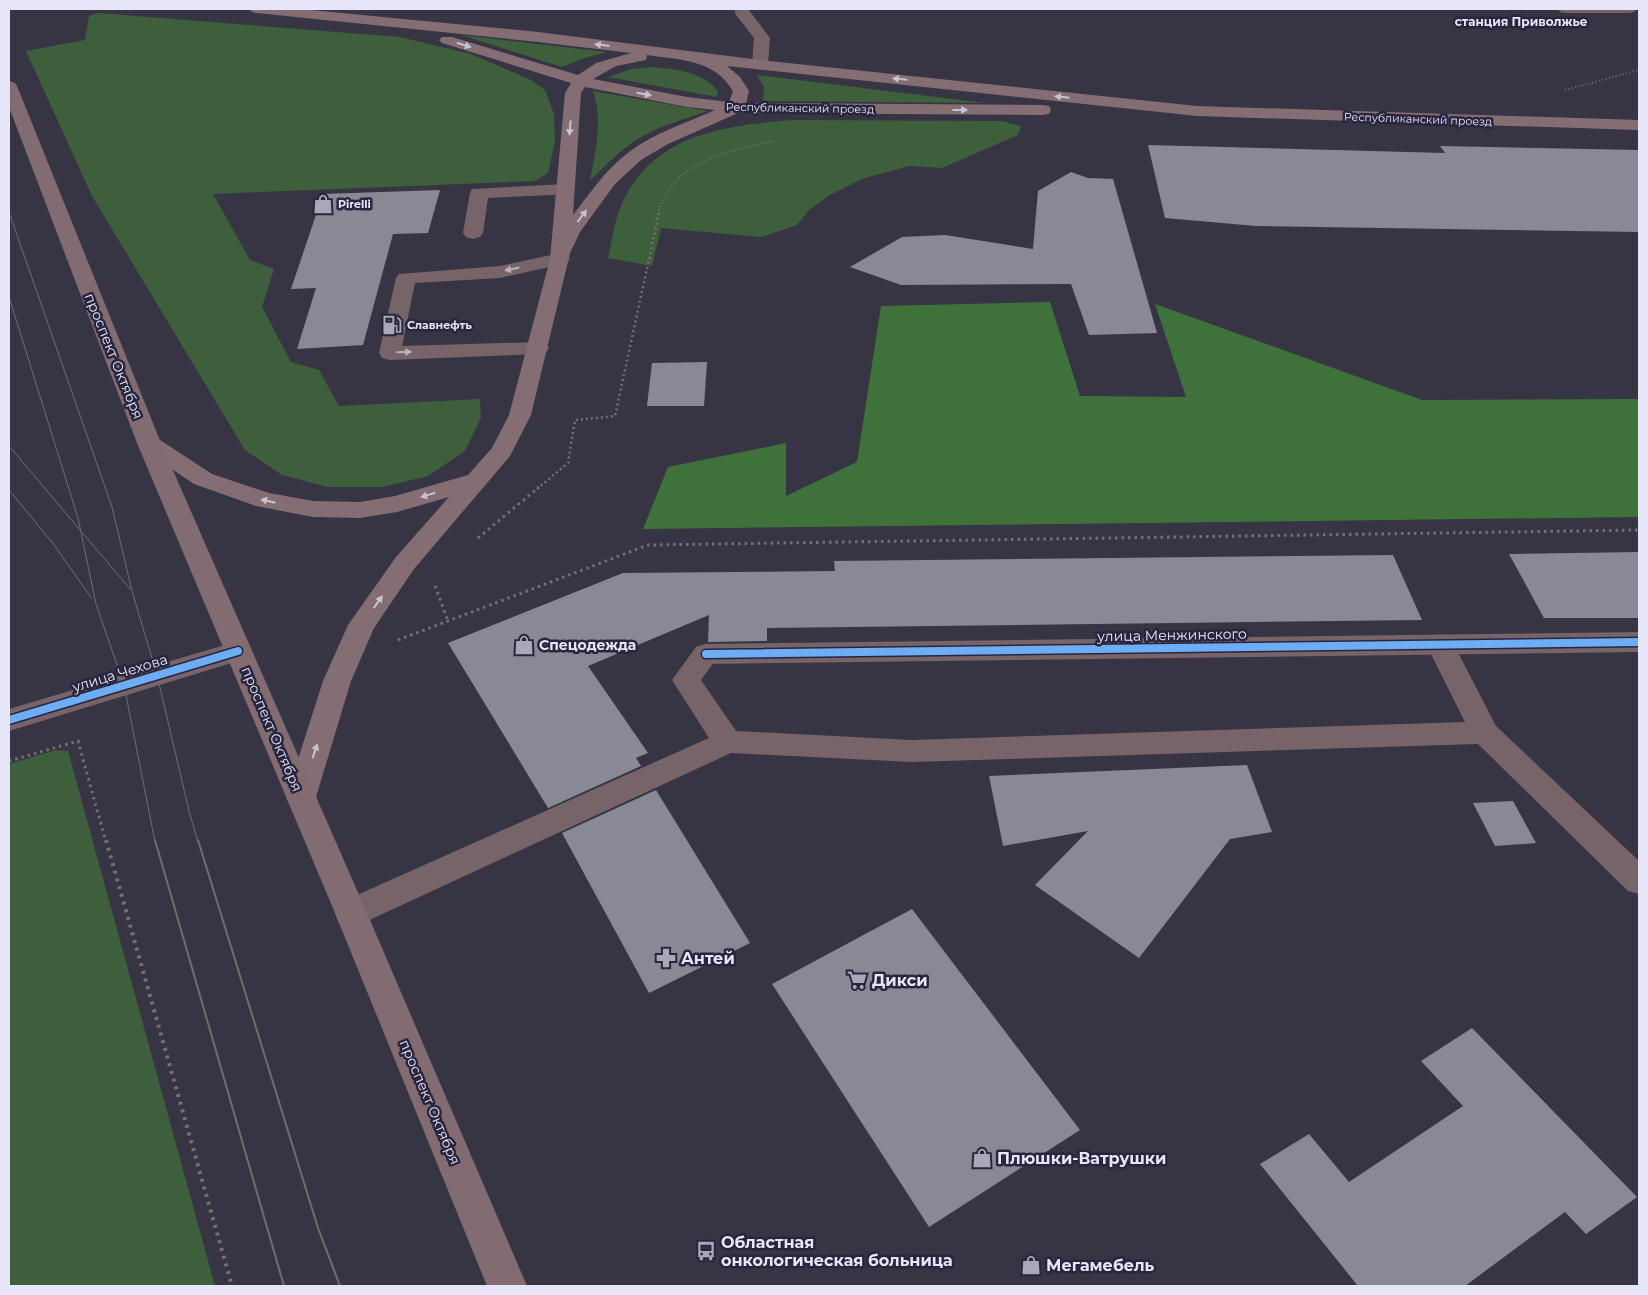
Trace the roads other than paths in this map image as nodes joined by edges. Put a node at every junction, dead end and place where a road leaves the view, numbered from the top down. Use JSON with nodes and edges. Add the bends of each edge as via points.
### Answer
{"nodes":[{"id":1,"x":257,"y":9,"type":"edge"},
{"id":2,"x":742,"y":9,"type":"edge"},
{"id":3,"x":1565,"y":9,"type":"edge"},
{"id":4,"x":1629,"y":9,"type":"edge"},
{"id":5,"x":384,"y":23,"type":"junction"},
{"id":6,"x":686,"y":56,"type":"junction"},
{"id":7,"x":760,"y":64,"type":"junction"},
{"id":8,"x":580,"y":81,"type":"junction"},
{"id":9,"x":9,"y":86,"type":"edge"},
{"id":10,"x":736,"y":108,"type":"junction"},
{"id":11,"x":1197,"y":111,"type":"junction"},
{"id":12,"x":1639,"y":125,"type":"edge"},
{"id":13,"x":565,"y":190,"type":"junction"},
{"id":14,"x":472,"y":233,"type":"dead end"},
{"id":15,"x":560,"y":259,"type":"junction"},
{"id":16,"x":538,"y":348,"type":"junction"},
{"id":17,"x":149,"y":443,"type":"junction"},
{"id":18,"x":475,"y":480,"type":"junction"},
{"id":19,"x":1639,"y":642,"type":"edge"},
{"id":20,"x":1440,"y":644,"type":"junction"},
{"id":21,"x":238,"y":650,"type":"junction"},
{"id":22,"x":9,"y":720,"type":"edge"},
{"id":23,"x":1485,"y":733,"type":"junction"},
{"id":24,"x":728,"y":742,"type":"junction"},
{"id":25,"x":301,"y":797,"type":"junction"},
{"id":26,"x":1639,"y":881,"type":"edge"},
{"id":27,"x":351,"y":913,"type":"junction"},
{"id":28,"x":507,"y":1286,"type":"edge"}],
"edges":[{"from":1,"to":5,"type":"main road","name":"Республиканский проезд"},
{"from":2,"to":7,"type":"street","via":[[741,12],[762,38]]},
{"from":3,"to":4,"type":"street"},
{"from":6,"to":5,"type":"main road","name":"Республиканский проезд","one_way":true,"via":[[538,37]]},
{"from":5,"to":8,"type":"main road","name":"Республиканский проезд","one_way":true},
{"from":6,"to":7,"type":"main road","name":"Республиканский проезд"},
{"from":6,"to":8,"type":"main road","via":[[620,59],[593,69]]},
{"from":6,"to":10,"type":"main road","via":[[707,61],[735,80],[741,91]]},
{"from":11,"to":7,"type":"main road","name":"Республиканский проезд","one_way":true},
{"from":8,"to":10,"type":"main road","name":"Республиканский проезд","one_way":true},
{"from":8,"to":13,"type":"main road","one_way":true,"via":[[573,93]]},
{"from":9,"to":17,"type":"main road","name":"проспект Октября"},
{"from":10,"to":11,"type":"main road","name":"Республиканский проезд","one_way":true},
{"from":15,"to":10,"type":"main road","one_way":true,"via":[[571,231],[609,180],[635,156],[683,130]]},
{"from":11,"to":12,"type":"main road","name":"Республиканский проезд"},
{"from":13,"to":14,"type":"street","via":[[479,193]]},
{"from":13,"to":15,"type":"main road"},
{"from":15,"to":16,"type":"main road"},
{"from":15,"to":16,"type":"street","one_way":true,"via":[[500,272],[406,278],[390,353]]},
{"from":16,"to":18,"type":"main road","via":[[520,415],[502,451]]},
{"from":18,"to":17,"type":"main road","one_way":true,"via":[[397,504],[360,510],[313,509],[265,500],[203,479]]},
{"from":17,"to":21,"type":"main road","name":"проспект Октября"},
{"from":25,"to":18,"type":"main road","one_way":true,"via":[[337,682],[362,625],[405,563]]},
{"from":19,"to":20,"type":"street","name":"улица Менжинского"},
{"from":20,"to":23,"type":"street"},
{"from":20,"to":24,"type":"street","name":"улица Менжинского","via":[[706,654],[686,680]]},
{"from":21,"to":22,"type":"street","name":"улица Чехова"},
{"from":21,"to":25,"type":"main road","name":"проспект Октября"},
{"from":23,"to":24,"type":"street","via":[[912,751]]},
{"from":23,"to":26,"type":"street"},
{"from":24,"to":27,"type":"street"},
{"from":25,"to":27,"type":"main road","name":"проспект Октября"},
{"from":27,"to":28,"type":"main road","name":"проспект Октября"}]}
